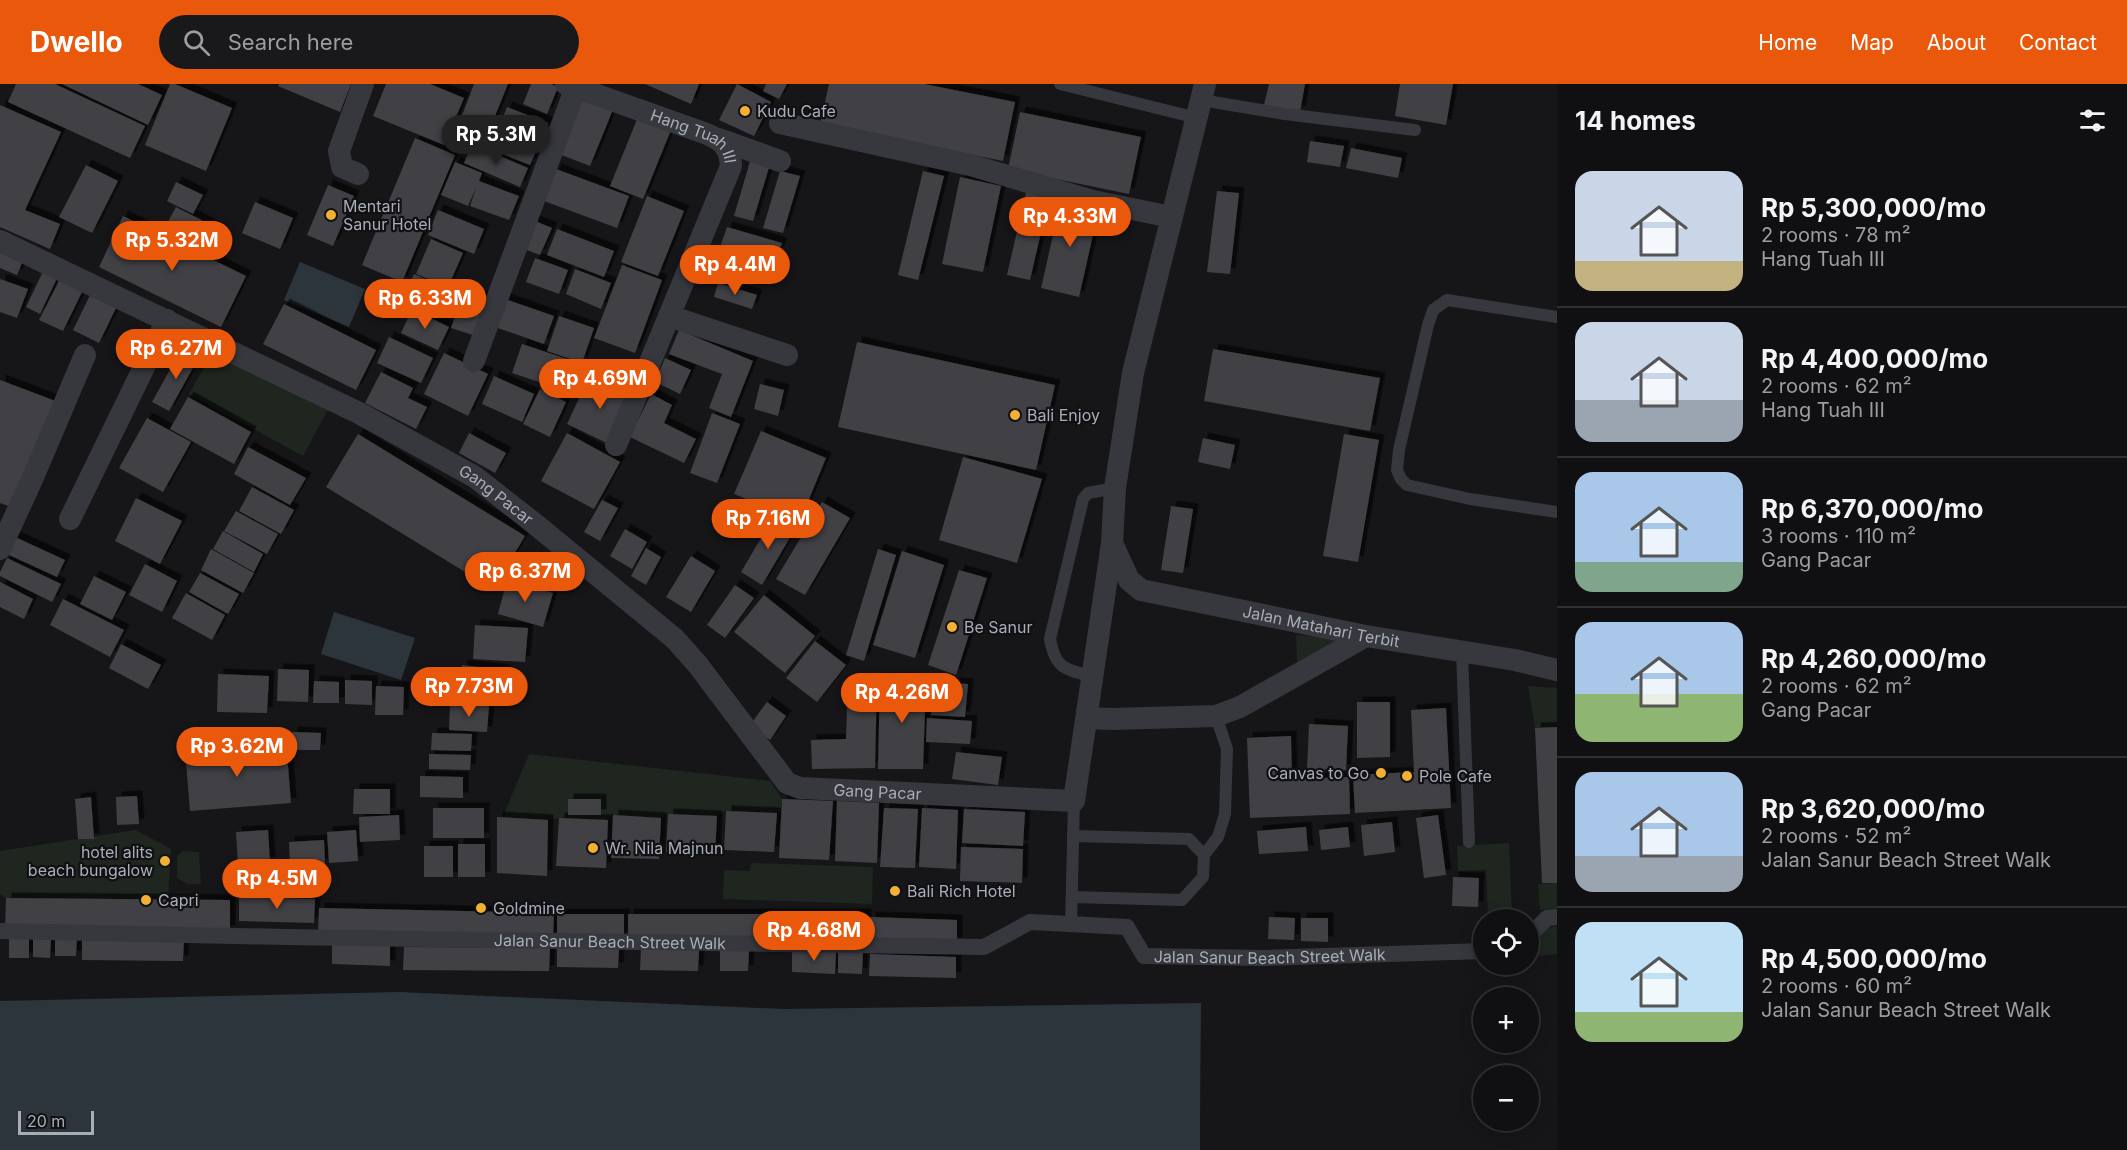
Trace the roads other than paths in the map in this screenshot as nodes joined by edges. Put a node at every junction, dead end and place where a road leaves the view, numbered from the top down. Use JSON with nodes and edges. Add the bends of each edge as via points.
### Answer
{"nodes":[{"id":1,"x":363,"y":84,"type":"edge"},
{"id":2,"x":1060,"y":84,"type":"edge"},
{"id":3,"x":571,"y":86,"type":"edge"},
{"id":4,"x":1201,"y":101,"type":"edge"},
{"id":5,"x":780,"y":123,"type":"dead end"},
{"id":6,"x":1415,"y":130,"type":"dead end"},
{"id":7,"x":719,"y":139,"type":"junction"},
{"id":8,"x":780,"y":160,"type":"dead end"},
{"id":9,"x":358,"y":174,"type":"dead end"},
{"id":10,"x":1172,"y":217,"type":"junction"},
{"id":11,"x":0,"y":241,"type":"edge"},
{"id":12,"x":669,"y":316,"type":"junction"},
{"id":13,"x":1557,"y":317,"type":"edge"},
{"id":14,"x":167,"y":320,"type":"junction"},
{"id":15,"x":85,"y":355,"type":"dead end"},
{"id":16,"x":787,"y":356,"type":"dead end"},
{"id":17,"x":474,"y":361,"type":"dead end"},
{"id":18,"x":616,"y":445,"type":"dead end"},
{"id":19,"x":1115,"y":488,"type":"junction"},
{"id":20,"x":1557,"y":512,"type":"edge"},
{"id":21,"x":70,"y":519,"type":"dead end"},
{"id":22,"x":1112,"y":543,"type":"junction"},
{"id":23,"x":0,"y":549,"type":"edge"},
{"id":24,"x":1366,"y":636,"type":"junction"},
{"id":25,"x":1462,"y":652,"type":"junction"},
{"id":26,"x":1557,"y":670,"type":"edge"},
{"id":27,"x":1092,"y":676,"type":"junction"},
{"id":28,"x":1216,"y":716,"type":"junction"},
{"id":29,"x":1087,"y":718,"type":"junction"},
{"id":30,"x":1074,"y":801,"type":"junction"},
{"id":31,"x":1073,"y":836,"type":"junction"},
{"id":32,"x":1469,"y":842,"type":"dead end"},
{"id":33,"x":1204,"y":855,"type":"junction"},
{"id":34,"x":1072,"y":897,"type":"junction"},
{"id":35,"x":1557,"y":917,"type":"edge"},
{"id":36,"x":1071,"y":925,"type":"junction"},
{"id":37,"x":1539,"y":926,"type":"edge"},
{"id":38,"x":0,"y":931,"type":"edge"},
{"id":39,"x":1473,"y":951,"type":"edge"}],
"edges":[{"from":1,"to":9,"type":"street","via":[[339,151],[342,167]]},
{"from":2,"to":4,"type":"lane"},
{"from":3,"to":7,"type":"street","name":"Hang Tuah III"},
{"from":3,"to":17,"type":"street"},
{"from":4,"to":6,"type":"lane"},
{"from":4,"to":10,"type":"street","name":"Jalan Matahari Terbit"},
{"from":5,"to":10,"type":"street","via":[[970,165],[1093,201]]},
{"from":7,"to":8,"type":"street"},
{"from":7,"to":12,"type":"street","name":"Hang Tuah III","via":[[727,146],[730,166]]},
{"from":10,"to":19,"type":"street","name":"Jalan Matahari Terbit","via":[[1133,373]]},
{"from":11,"to":14,"type":"street","name":"Gang Pacar"},
{"from":12,"to":16,"type":"street"},
{"from":12,"to":18,"type":"street","name":"Hang Tuah III"},
{"from":13,"to":20,"type":"lane","via":[[1447,300],[1433,310],[1422,344],[1397,470],[1407,485]]},
{"from":14,"to":21,"type":"street"},
{"from":14,"to":30,"type":"street","name":"Gang Pacar","via":[[359,413],[475,477],[675,639],[787,783],[800,788]]},
{"from":15,"to":23,"type":"street"},
{"from":19,"to":22,"type":"street","name":"Jalan Matahari Terbit"},
{"from":19,"to":27,"type":"lane","via":[[1088,493],[1083,499],[1050,639],[1058,663],[1071,672]]},
{"from":22,"to":24,"type":"street","name":"Jalan Matahari Terbit","via":[[1129,580],[1141,590]]},
{"from":22,"to":27,"type":"street","name":"Jalan Matahari Terbit"},
{"from":24,"to":25,"type":"street","name":"Jalan Matahari Terbit"},
{"from":24,"to":28,"type":"street","via":[[1240,707]]},
{"from":25,"to":26,"type":"street","name":"Jalan Matahari Terbit"},
{"from":25,"to":32,"type":"lane"},
{"from":27,"to":29,"type":"street","name":"Jalan Matahari Terbit"},
{"from":28,"to":29,"type":"street"},
{"from":28,"to":33,"type":"lane","via":[[1227,749],[1224,814],[1218,837]]},
{"from":29,"to":30,"type":"street","name":"Jalan Matahari Terbit"},
{"from":30,"to":31,"type":"lane"},
{"from":31,"to":33,"type":"lane","via":[[1189,839]]},
{"from":31,"to":34,"type":"lane"},
{"from":33,"to":34,"type":"lane","via":[[1203,877],[1182,900]]},
{"from":34,"to":36,"type":"lane"},
{"from":35,"to":37,"type":"street","via":[[1547,918]]},
{"from":36,"to":38,"type":"street","name":"Jalan Sanur Beach Street Walk","via":[[1030,922],[984,947]]},
{"from":36,"to":39,"type":"street","name":"Jalan Sanur Beach Street Walk","via":[[1127,927],[1144,956],[1264,958]]}]}
